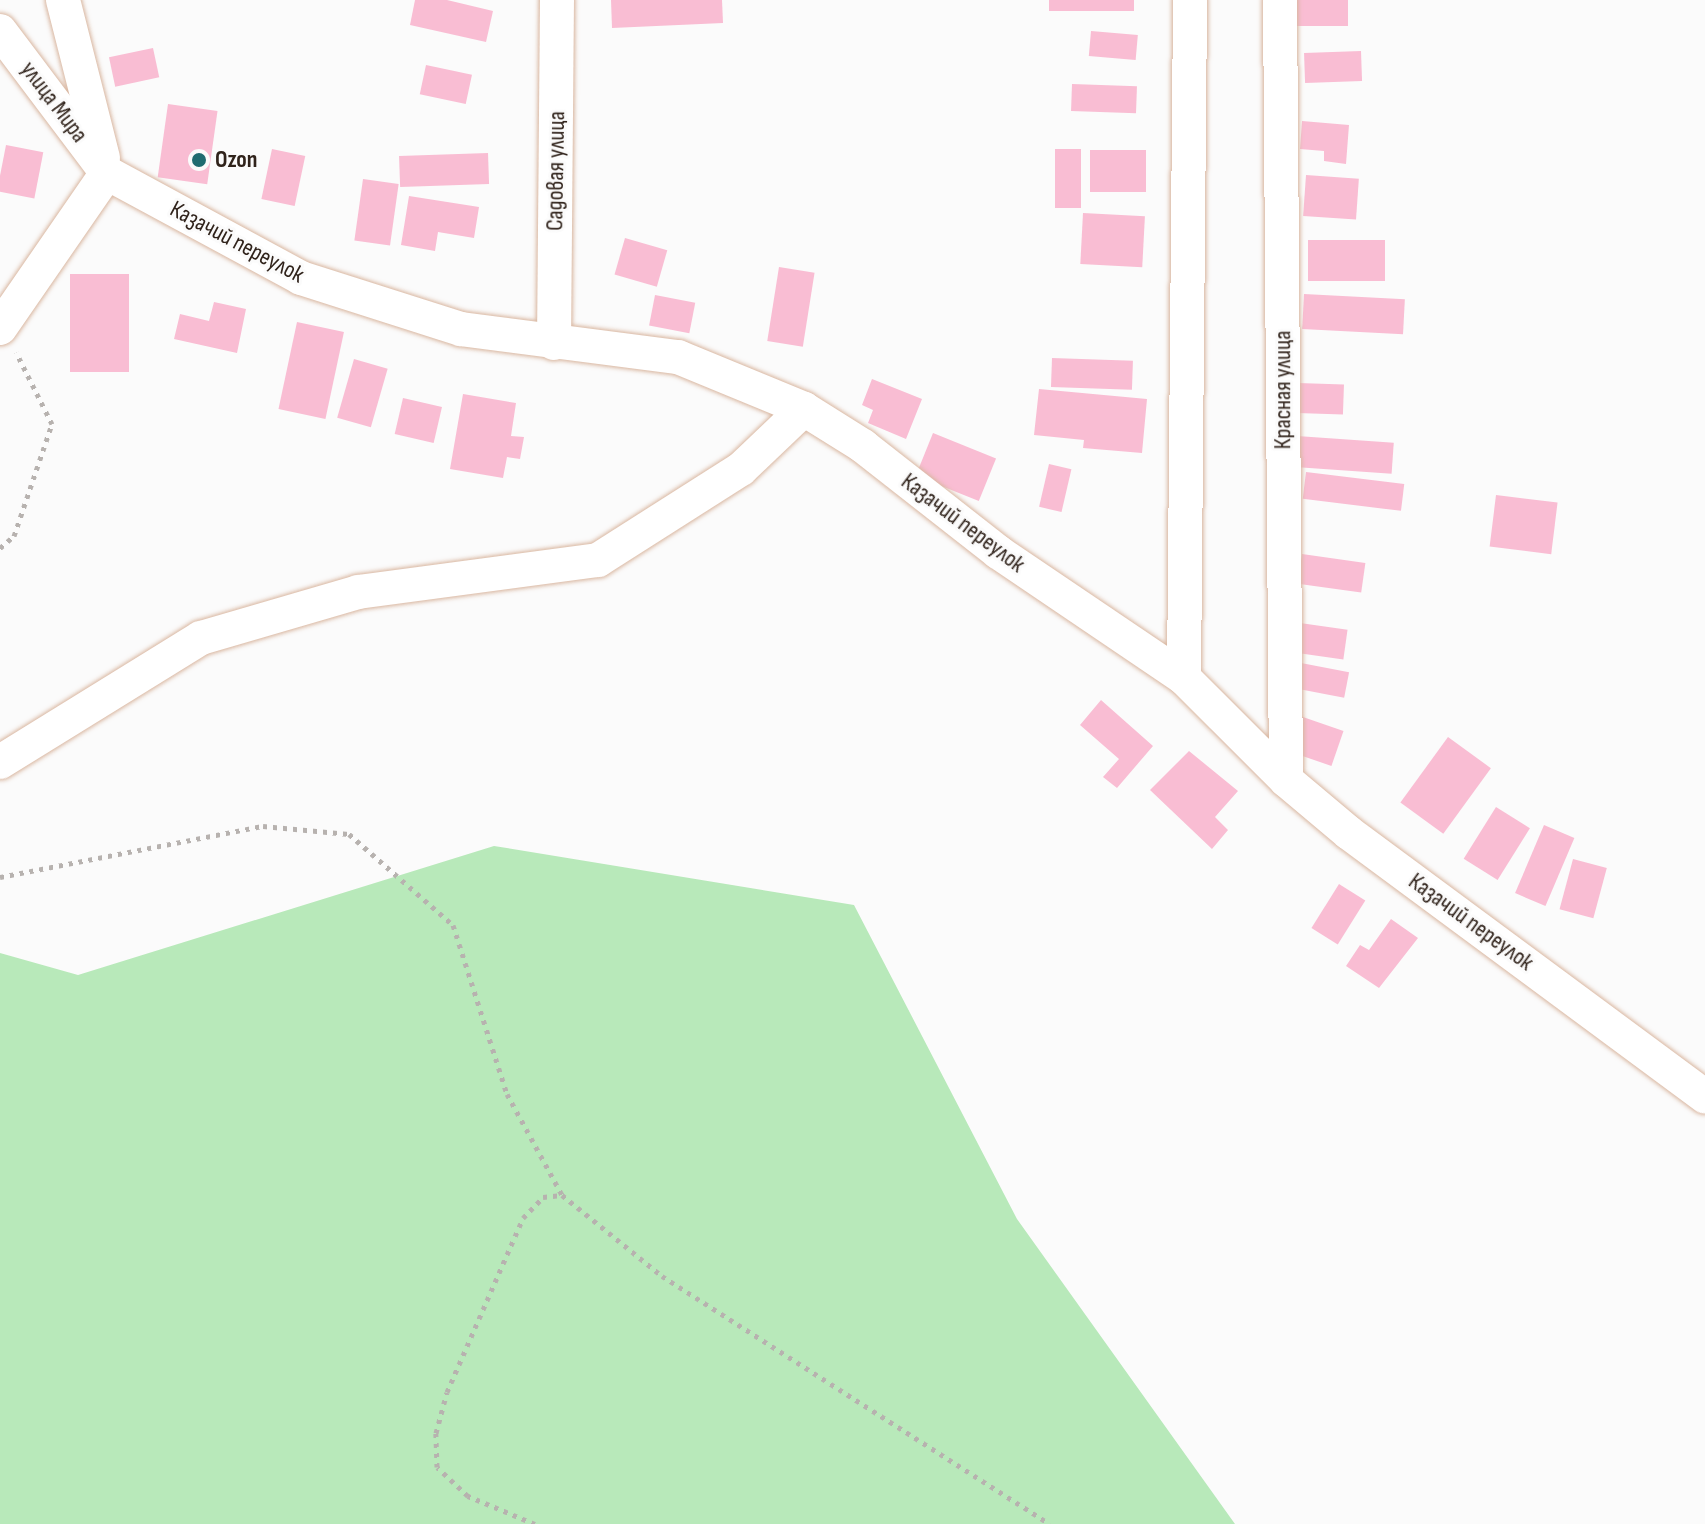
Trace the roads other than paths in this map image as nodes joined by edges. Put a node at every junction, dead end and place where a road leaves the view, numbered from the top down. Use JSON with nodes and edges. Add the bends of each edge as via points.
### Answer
{"nodes":[{"id":1,"x":63,"y":0,"type":"edge"},
{"id":2,"x":557,"y":0,"type":"edge"},
{"id":3,"x":1190,"y":0,"type":"edge"},
{"id":4,"x":1280,"y":0,"type":"edge"},
{"id":5,"x":0,"y":31,"type":"edge"},
{"id":6,"x":107,"y":173,"type":"junction"},
{"id":7,"x":9,"y":317,"type":"edge"},
{"id":8,"x":554,"y":343,"type":"junction"},
{"id":9,"x":804,"y":409,"type":"junction"},
{"id":10,"x":1184,"y":678,"type":"junction"},
{"id":11,"x":0,"y":762,"type":"edge"},
{"id":12,"x":1286,"y":780,"type":"junction"},
{"id":13,"x":1705,"y":1096,"type":"edge"}],
"edges":[{"from":1,"to":6,"type":"street"},
{"from":2,"to":8,"type":"street","name":"Садовая улица"},
{"from":3,"to":10,"type":"street"},
{"from":4,"to":12,"type":"street","name":"Красная улица"},
{"from":5,"to":6,"type":"street","name":"улица Мира"},
{"from":6,"to":7,"type":"street"},
{"from":6,"to":8,"type":"street","name":"Казачий переулок","via":[[301,278],[461,329]]},
{"from":8,"to":9,"type":"street","name":"Казачий переулок","via":[[678,357]]},
{"from":9,"to":10,"type":"street","name":"Казачий переулок","via":[[863,446],[998,552]]},
{"from":9,"to":11,"type":"street","via":[[741,469],[598,560],[358,592],[201,638]]},
{"from":10,"to":12,"type":"street","name":"Казачий переулок"},
{"from":12,"to":13,"type":"street","name":"Казачий переулок"}]}
